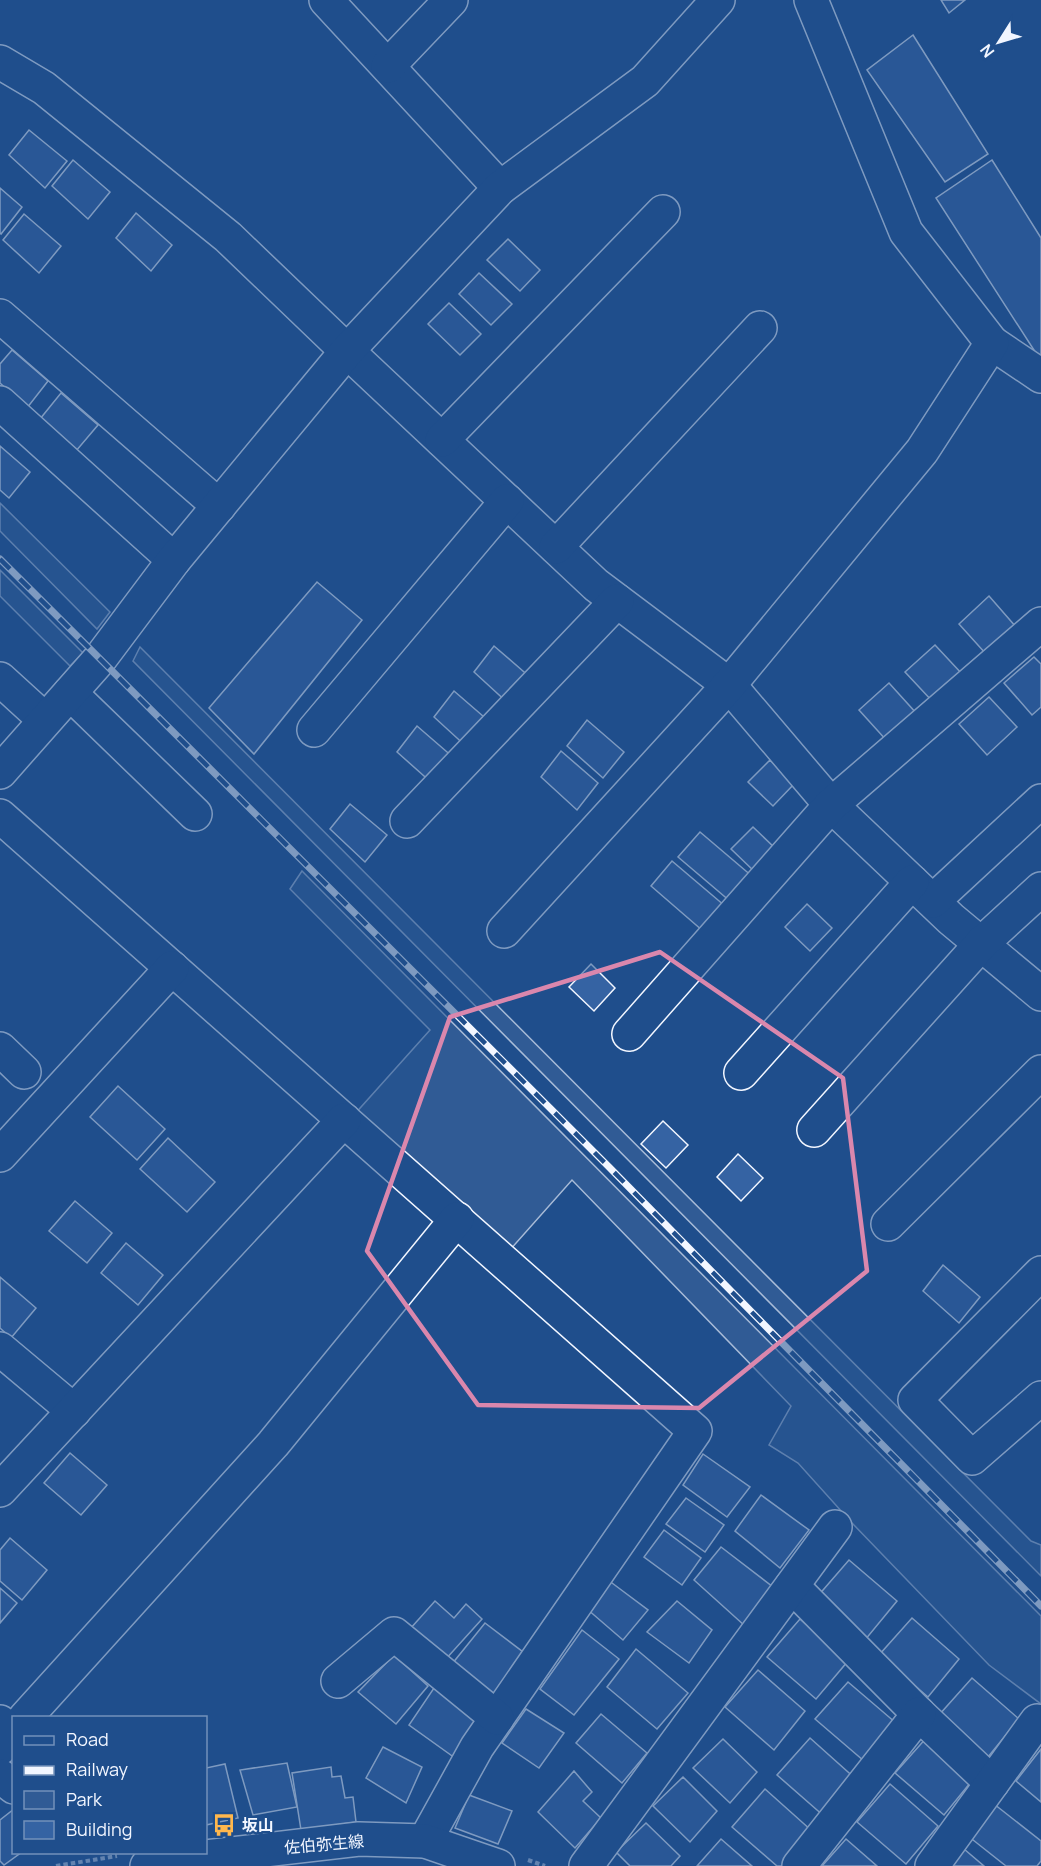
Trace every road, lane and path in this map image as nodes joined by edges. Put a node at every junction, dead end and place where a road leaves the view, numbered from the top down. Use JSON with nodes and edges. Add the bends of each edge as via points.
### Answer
{"nodes":[{"id":1,"x":451,"y":0,"type":"edge"},
{"id":2,"x":718,"y":0,"type":"edge"},
{"id":3,"x":811,"y":0,"type":"edge"},
{"id":4,"x":336,"y":4,"type":"edge"},
{"id":5,"x":0,"y":62,"type":"edge"},
{"id":6,"x":388,"y":66,"type":"junction"},
{"id":7,"x":500,"y":188,"type":"junction"},
{"id":8,"x":663,"y":212,"type":"dead end"},
{"id":9,"x":0,"y":316,"type":"edge"},
{"id":10,"x":760,"y":328,"type":"dead end"},
{"id":11,"x":992,"y":343,"type":"junction"},
{"id":12,"x":346,"y":351,"type":"junction"},
{"id":13,"x":1041,"y":376,"type":"edge"},
{"id":14,"x":0,"y":403,"type":"edge"},
{"id":15,"x":442,"y":440,"type":"junction"},
{"id":16,"x":507,"y":501,"type":"junction"},
{"id":17,"x":219,"y":506,"type":"junction"},
{"id":18,"x":556,"y":547,"type":"junction"},
{"id":19,"x":174,"y":560,"type":"junction"},
{"id":20,"x":617,"y":601,"type":"junction"},
{"id":21,"x":1041,"y":624,"type":"edge"},
{"id":22,"x":0,"y":679,"type":"edge"},
{"id":23,"x":729,"y":685,"type":"junction"},
{"id":24,"x":70,"y":693,"type":"junction"},
{"id":25,"x":45,"y":720,"type":"junction"},
{"id":26,"x":314,"y":729,"type":"dead end"},
{"id":27,"x":0,"y":772,"type":"edge"},
{"id":28,"x":1041,"y":801,"type":"edge"},
{"id":29,"x":831,"y":805,"type":"junction"},
{"id":30,"x":195,"y":814,"type":"dead end"},
{"id":31,"x":0,"y":816,"type":"edge"},
{"id":32,"x":407,"y":821,"type":"dead end"},
{"id":33,"x":1041,"y":889,"type":"edge"},
{"id":34,"x":922,"y":892,"type":"junction"},
{"id":35,"x":504,"y":931,"type":"dead end"},
{"id":36,"x":981,"y":944,"type":"junction"},
{"id":37,"x":172,"y":968,"type":"junction"},
{"id":38,"x":1041,"y":994,"type":"edge"},
{"id":39,"x":629,"y":1034,"type":"dead end"},
{"id":40,"x":0,"y":1049,"type":"edge"},
{"id":41,"x":24,"y":1072,"type":"dead end"},
{"id":42,"x":1041,"y":1072,"type":"edge"},
{"id":43,"x":741,"y":1073,"type":"dead end"},
{"id":44,"x":344,"y":1120,"type":"junction"},
{"id":45,"x":814,"y":1130,"type":"dead end"},
{"id":46,"x":0,"y":1155,"type":"edge"},
{"id":47,"x":457,"y":1219,"type":"junction"},
{"id":48,"x":888,"y":1224,"type":"dead end"},
{"id":49,"x":1041,"y":1273,"type":"edge"},
{"id":50,"x":0,"y":1349,"type":"edge"},
{"id":51,"x":1041,"y":1398,"type":"edge"},
{"id":52,"x":74,"y":1411,"type":"junction"},
{"id":53,"x":2,"y":1485,"type":"edge"},
{"id":54,"x":835,"y":1527,"type":"dead end"},
{"id":55,"x":792,"y":1586,"type":"junction"},
{"id":56,"x":338,"y":1681,"type":"dead end"},
{"id":57,"x":920,"y":1714,"type":"junction"},
{"id":58,"x":23,"y":1716,"type":"edge"},
{"id":59,"x":497,"y":1718,"type":"junction"},
{"id":60,"x":1037,"y":1721,"type":"dead end"},
{"id":61,"x":0,"y":1776,"type":"edge"},
{"id":62,"x":992,"y":1783,"type":"junction"},
{"id":63,"x":12,"y":1785,"type":"edge"},
{"id":64,"x":425,"y":1841,"type":"junction"},
{"id":65,"x":272,"y":1857,"type":"edge"},
{"id":66,"x":148,"y":1859,"type":"edge"},
{"id":67,"x":56,"y":1866,"type":"edge"},
{"id":68,"x":498,"y":1866,"type":"edge"},
{"id":69,"x":586,"y":1866,"type":"edge"},
{"id":70,"x":799,"y":1866,"type":"edge"},
{"id":71,"x":932,"y":1866,"type":"edge"}],
"edges":[{"from":1,"to":6,"type":"street"},
{"from":2,"to":7,"type":"street","via":[[645,81]]},
{"from":3,"to":11,"type":"street","via":[[906,232]]},
{"from":4,"to":6,"type":"street"},
{"from":5,"to":12,"type":"street","via":[[44,88],[220,230]]},
{"from":6,"to":7,"type":"street"},
{"from":7,"to":12,"type":"street"},
{"from":8,"to":15,"type":"street"},
{"from":9,"to":17,"type":"street"},
{"from":10,"to":18,"type":"street"},
{"from":11,"to":13,"type":"street"},
{"from":11,"to":23,"type":"street","via":[[922,451]]},
{"from":12,"to":15,"type":"street"},
{"from":12,"to":17,"type":"street"},
{"from":14,"to":19,"type":"street"},
{"from":15,"to":16,"type":"street"},
{"from":16,"to":18,"type":"street"},
{"from":16,"to":26,"type":"street"},
{"from":17,"to":19,"type":"street"},
{"from":18,"to":20,"type":"street"},
{"from":19,"to":24,"type":"street"},
{"from":20,"to":23,"type":"street"},
{"from":20,"to":32,"type":"street"},
{"from":21,"to":29,"type":"street"},
{"from":22,"to":25,"type":"street"},
{"from":23,"to":29,"type":"street"},
{"from":23,"to":35,"type":"street"},
{"from":24,"to":25,"type":"street"},
{"from":24,"to":30,"type":"street"},
{"from":25,"to":27,"type":"street"},
{"from":28,"to":34,"type":"street"},
{"from":29,"to":34,"type":"street"},
{"from":29,"to":39,"type":"street"},
{"from":31,"to":37,"type":"street"},
{"from":33,"to":36,"type":"street"},
{"from":34,"to":36,"type":"street"},
{"from":34,"to":43,"type":"street"},
{"from":36,"to":38,"type":"street"},
{"from":36,"to":45,"type":"street"},
{"from":37,"to":44,"type":"street"},
{"from":37,"to":46,"type":"street"},
{"from":40,"to":41,"type":"street"},
{"from":42,"to":48,"type":"street"},
{"from":44,"to":47,"type":"street"},
{"from":44,"to":52,"type":"street"},
{"from":47,"to":58,"type":"street","via":[[273,1444]]},
{"from":47,"to":59,"type":"street","via":[[695,1431]]},
{"from":49,"to":51,"type":"street","via":[[915,1400],[972,1458]]},
{"from":50,"to":52,"type":"street"},
{"from":52,"to":53,"type":"street"},
{"from":54,"to":55,"type":"street"},
{"from":55,"to":57,"type":"street"},
{"from":55,"to":69,"type":"street"},
{"from":56,"to":59,"type":"street","via":[[394,1634]]},
{"from":57,"to":62,"type":"street"},
{"from":57,"to":70,"type":"street"},
{"from":59,"to":64,"type":"street"},
{"from":60,"to":62,"type":"street"},
{"from":61,"to":63,"type":"street"},
{"from":62,"to":71,"type":"street"},
{"from":64,"to":65,"type":"street","name":"佐伯弥生線","via":[[359,1839]]},
{"from":64,"to":68,"type":"street","name":"佐伯弥生線"},
{"from":65,"to":66,"type":"street","name":"佐伯弥生線"},
{"from":66,"to":67,"type":"path"}]}
